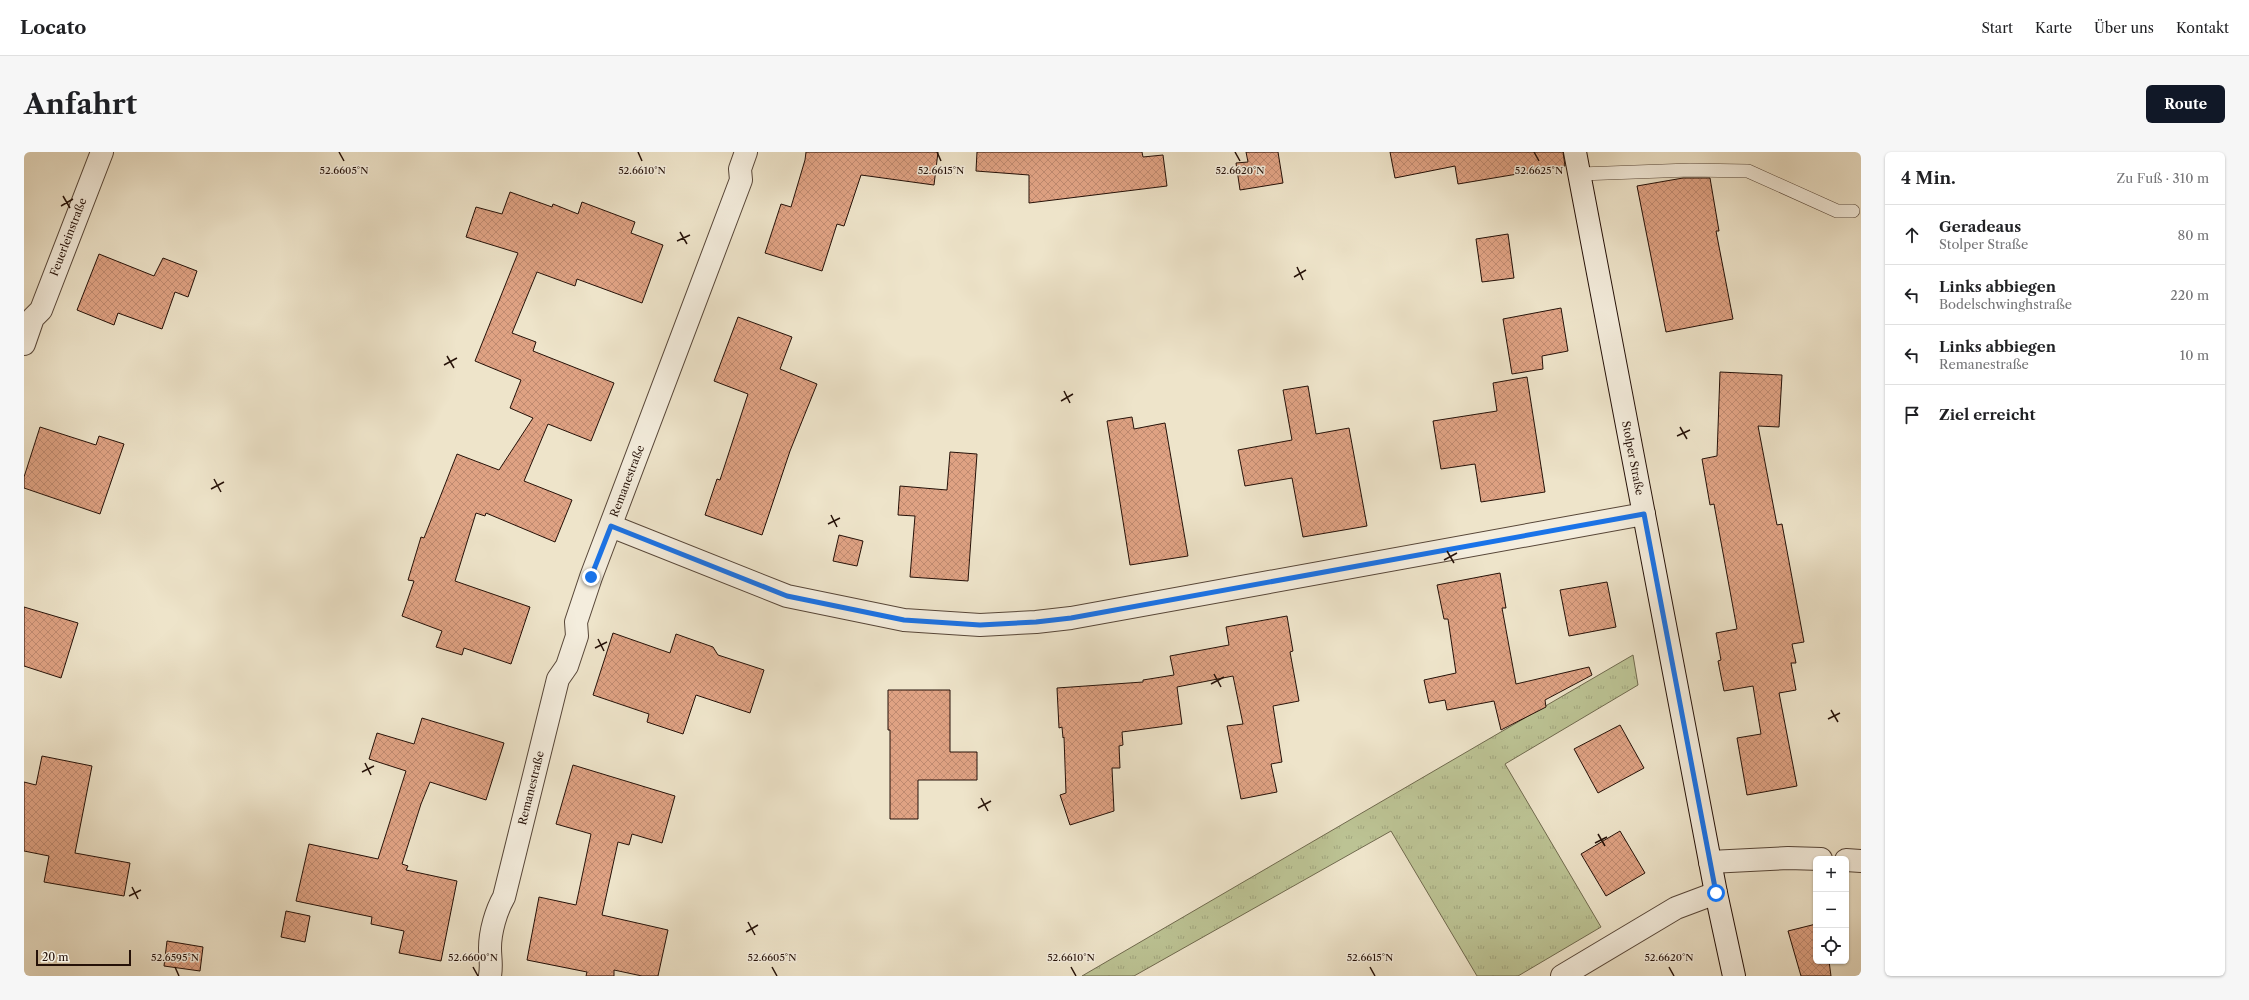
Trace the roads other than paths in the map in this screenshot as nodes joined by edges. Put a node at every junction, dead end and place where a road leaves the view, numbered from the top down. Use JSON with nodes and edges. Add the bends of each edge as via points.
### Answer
{"nodes":[{"id":1,"x":102,"y":152,"type":"edge"},
{"id":2,"x":746,"y":152,"type":"edge"},
{"id":3,"x":1575,"y":152,"type":"edge"},
{"id":4,"x":1580,"y":174,"type":"junction"},
{"id":5,"x":1853,"y":211,"type":"dead end"},
{"id":6,"x":24,"y":344,"type":"edge"},
{"id":7,"x":1644,"y":514,"type":"junction"},
{"id":8,"x":611,"y":526,"type":"junction"},
{"id":9,"x":1813,"y":859,"type":"edge"},
{"id":10,"x":1849,"y":860,"type":"edge"},
{"id":11,"x":1861,"y":861,"type":"edge"},
{"id":12,"x":1710,"y":862,"type":"junction"},
{"id":13,"x":1716,"y":893,"type":"junction"},
{"id":14,"x":490,"y":976,"type":"edge"},
{"id":15,"x":1562,"y":976,"type":"edge"},
{"id":16,"x":1734,"y":976,"type":"edge"}],
"edges":[{"from":1,"to":6,"type":"street","name":"Feuerleinstraße","via":[[41,310],[34,318]]},
{"from":2,"to":8,"type":"street","name":"Remanestraße","via":[[740,169],[741,180]]},
{"from":3,"to":4,"type":"street","name":"Stolper Straße"},
{"from":4,"to":5,"type":"lane","via":[[1690,170],[1748,171],[1837,211]]},
{"from":4,"to":7,"type":"street","name":"Stolper Straße"},
{"from":7,"to":8,"type":"street","via":[[1071,618],[980,625],[904,620],[787,596]]},
{"from":7,"to":12,"type":"street","name":"Stolper Straße"},
{"from":8,"to":14,"type":"street","name":"Remanestraße","via":[[576,622],[577,636],[572,652],[567,666],[558,679],[504,897],[498,908],[490,948]]},
{"from":9,"to":12,"type":"street"},
{"from":10,"to":11,"type":"street"},
{"from":12,"to":13,"type":"street","name":"Stolper Straße"},
{"from":13,"to":15,"type":"street","via":[[1676,908]]},
{"from":13,"to":16,"type":"street","name":"Stolper Straße"}]}
